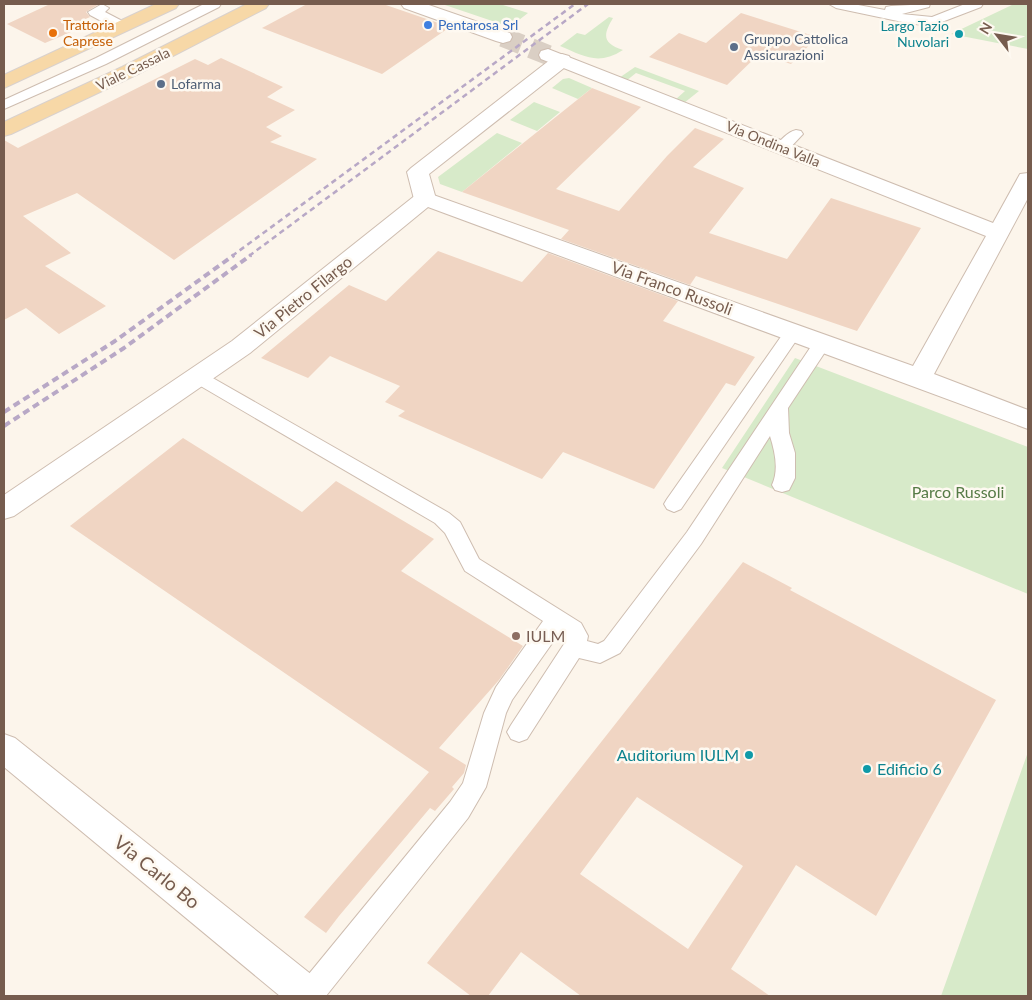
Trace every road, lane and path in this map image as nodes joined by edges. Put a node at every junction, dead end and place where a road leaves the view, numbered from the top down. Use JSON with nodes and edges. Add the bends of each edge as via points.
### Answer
{"nodes":[{"id":1,"x":170,"y":4,"type":"edge"},
{"id":2,"x":214,"y":4,"type":"edge"},
{"id":3,"x":260,"y":4,"type":"edge"},
{"id":4,"x":410,"y":4,"type":"edge"},
{"id":5,"x":837,"y":4,"type":"edge"},
{"id":6,"x":924,"y":4,"type":"edge"},
{"id":7,"x":976,"y":4,"type":"edge"},
{"id":8,"x":102,"y":8,"type":"dead end"},
{"id":9,"x":871,"y":11,"type":"junction"},
{"id":10,"x":123,"y":26,"type":"junction"},
{"id":11,"x":503,"y":37,"type":"tunnel mouth"},
{"id":12,"x":4,"y":82,"type":"edge"},
{"id":13,"x":4,"y":105,"type":"edge"},
{"id":14,"x":4,"y":130,"type":"edge"},
{"id":15,"x":1028,"y":179,"type":"edge"},
{"id":16,"x":424,"y":199,"type":"junction"},
{"id":17,"x":998,"y":233,"type":"junction"},
{"id":18,"x":793,"y":332,"type":"junction"},
{"id":19,"x":822,"y":343,"type":"junction"},
{"id":20,"x":198,"y":376,"type":"junction"},
{"id":21,"x":919,"y":378,"type":"junction"},
{"id":22,"x":778,"y":408,"type":"junction"},
{"id":23,"x":1028,"y":420,"type":"edge"},
{"id":24,"x":782,"y":485,"type":"dead end"},
{"id":25,"x":674,"y":504,"type":"dead end"},
{"id":26,"x":4,"y":509,"type":"edge"},
{"id":27,"x":557,"y":618,"type":"junction"},
{"id":28,"x":574,"y":647,"type":"junction"},
{"id":29,"x":519,"y":732,"type":"dead end"},
{"id":30,"x":4,"y":748,"type":"edge"},
{"id":31,"x":309,"y":996,"type":"edge"}],
"edges":[{"from":1,"to":10,"type":"main road"},
{"from":2,"to":13,"type":"lane","name":"Viale Cassala","via":[[102,61]]},
{"from":3,"to":14,"type":"main road","name":"Viale Cassala"},
{"from":4,"to":11,"type":"street"},
{"from":5,"to":9,"type":"lane"},
{"from":6,"to":9,"type":"lane","via":[[906,10]]},
{"from":7,"to":9,"type":"lane","via":[[934,21]]},
{"from":8,"to":10,"type":"lane","via":[[95,12]]},
{"from":10,"to":12,"type":"main road"},
{"from":15,"to":17,"type":"street"},
{"from":16,"to":17,"type":"street","name":"Via Ondina Valla","via":[[418,172],[555,58],[789,141]]},
{"from":16,"to":18,"type":"street","name":"Via Franco Russoli"},
{"from":16,"to":20,"type":"street","name":"Via Pietro Filargo","via":[[241,347]]},
{"from":17,"to":21,"type":"street"},
{"from":18,"to":19,"type":"street","name":"Via Franco Russoli"},
{"from":18,"to":25,"type":"lane"},
{"from":19,"to":21,"type":"street","name":"Via Franco Russoli"},
{"from":19,"to":22,"type":"lane"},
{"from":20,"to":26,"type":"street","name":"Via Pietro Filargo"},
{"from":20,"to":27,"type":"lane","via":[[442,518],[453,528],[472,565]]},
{"from":21,"to":23,"type":"street","name":"Via Franco Russoli"},
{"from":22,"to":24,"type":"lane","via":[[779,433],[785,453]]},
{"from":22,"to":28,"type":"lane","via":[[694,538],[612,647],[600,654]]},
{"from":27,"to":28,"type":"lane","via":[[573,628],[577,636]]},
{"from":27,"to":31,"type":"lane","via":[[504,694],[493,719],[474,787],[459,810]]},
{"from":28,"to":29,"type":"lane"},
{"from":30,"to":31,"type":"street","name":"Via Carlo Bo"}]}
